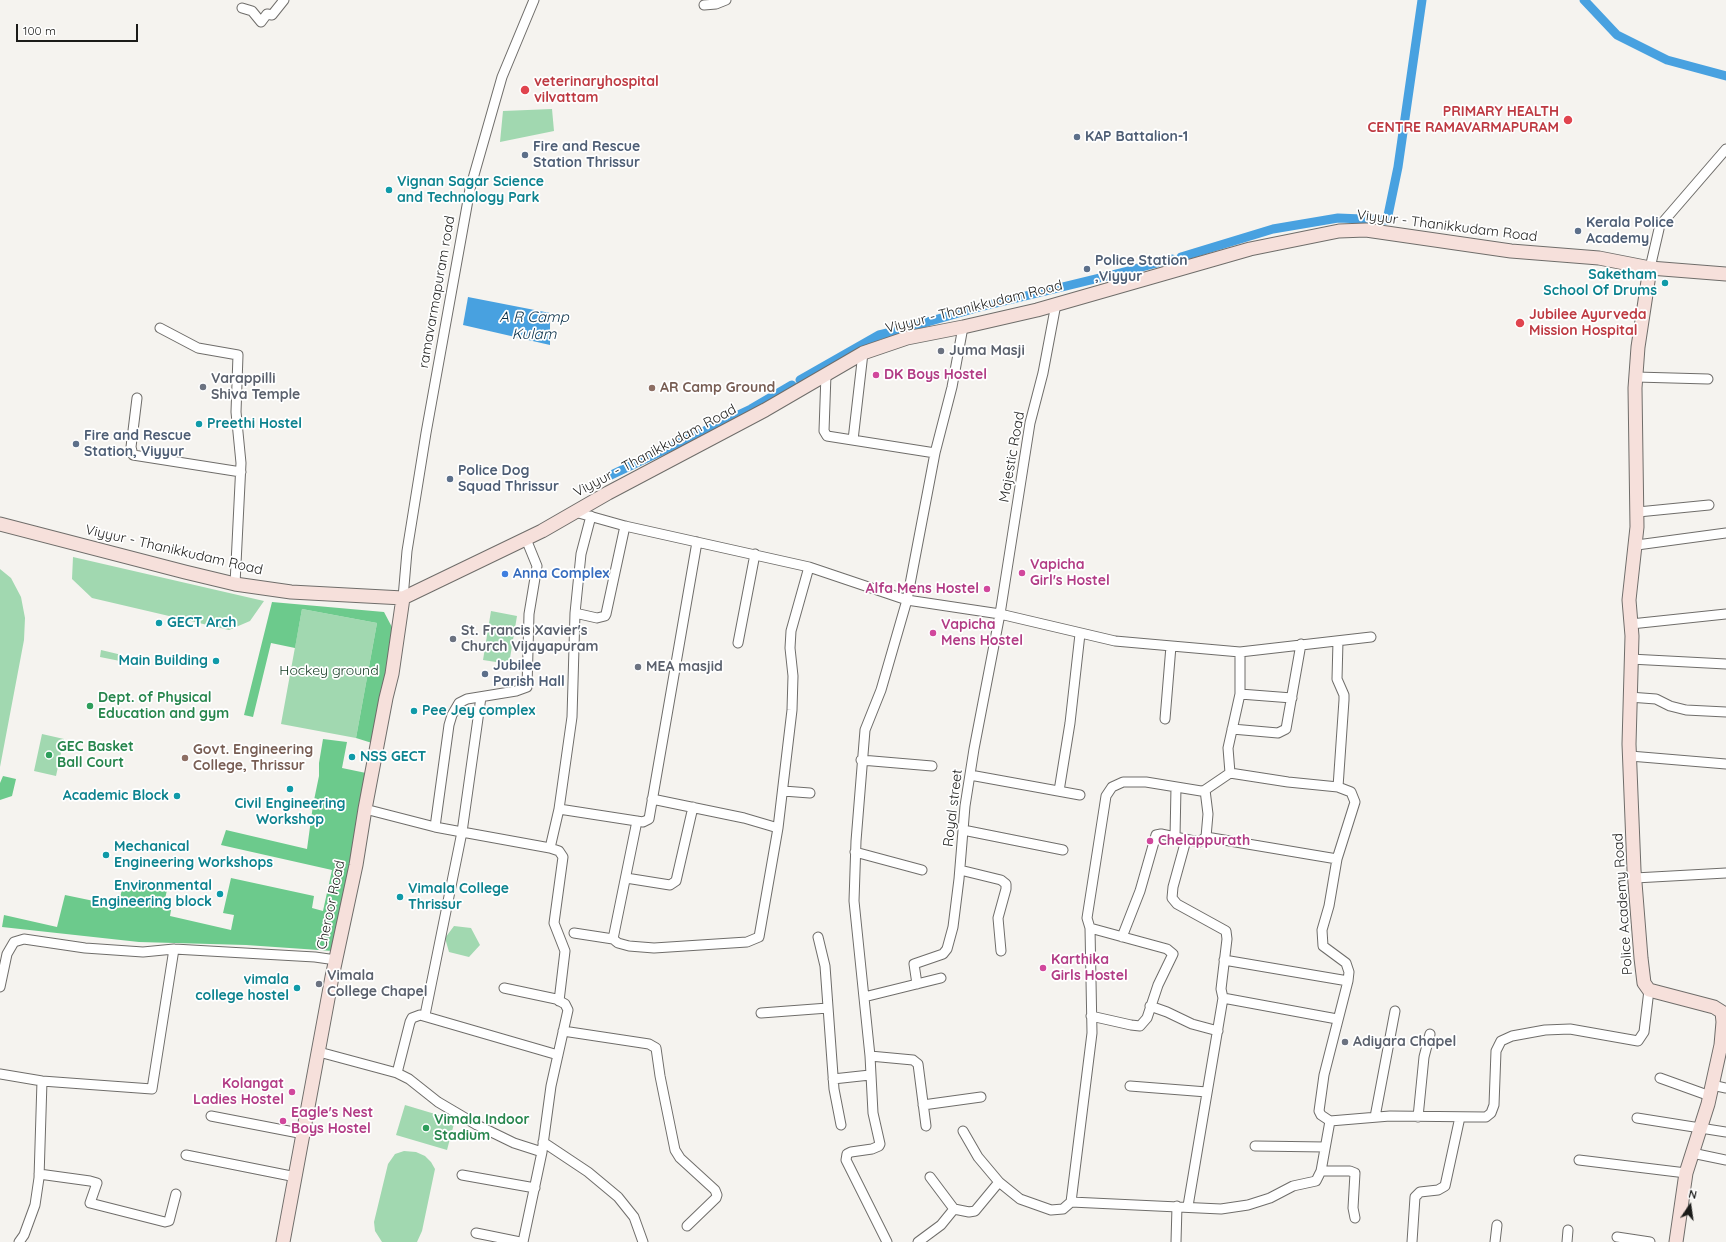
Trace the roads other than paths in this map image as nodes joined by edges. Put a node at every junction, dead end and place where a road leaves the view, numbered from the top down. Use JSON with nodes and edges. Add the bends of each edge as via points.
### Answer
{"nodes":[{"id":1,"x":284,"y":0,"type":"edge"},
{"id":2,"x":534,"y":0,"type":"edge"},
{"id":3,"x":726,"y":0,"type":"edge"},
{"id":4,"x":704,"y":5,"type":"dead end"},
{"id":5,"x":242,"y":8,"type":"dead end"},
{"id":6,"x":1726,"y":149,"type":"edge"},
{"id":7,"x":1650,"y":268,"type":"junction"},
{"id":8,"x":1726,"y":274,"type":"edge"},
{"id":9,"x":1056,"y":304,"type":"junction"},
{"id":10,"x":963,"y":327,"type":"junction"},
{"id":11,"x":160,"y":328,"type":"dead end"},
{"id":12,"x":863,"y":353,"type":"junction"},
{"id":13,"x":826,"y":374,"type":"junction"},
{"id":14,"x":1636,"y":377,"type":"junction"},
{"id":15,"x":1708,"y":379,"type":"dead end"},
{"id":16,"x":137,"y":398,"type":"dead end"},
{"id":17,"x":853,"y":440,"type":"junction"},
{"id":18,"x":935,"y":453,"type":"junction"},
{"id":19,"x":241,"y":472,"type":"junction"},
{"id":20,"x":1709,"y":505,"type":"dead end"},
{"id":21,"x":575,"y":512,"type":"junction"},
{"id":22,"x":1638,"y":512,"type":"junction"},
{"id":23,"x":591,"y":516,"type":"junction"},
{"id":24,"x":0,"y":524,"type":"edge"},
{"id":25,"x":625,"y":526,"type":"junction"},
{"id":26,"x":1726,"y":533,"type":"edge"},
{"id":27,"x":526,"y":539,"type":"junction"},
{"id":28,"x":697,"y":542,"type":"junction"},
{"id":29,"x":1636,"y":545,"type":"junction"},
{"id":30,"x":755,"y":554,"type":"junction"},
{"id":31,"x":809,"y":567,"type":"junction"},
{"id":32,"x":235,"y":584,"type":"junction"},
{"id":33,"x":403,"y":598,"type":"junction"},
{"id":34,"x":907,"y":600,"type":"junction"},
{"id":35,"x":576,"y":612,"type":"junction"},
{"id":36,"x":1000,"y":614,"type":"junction"},
{"id":37,"x":1726,"y":614,"type":"edge"},
{"id":38,"x":1631,"y":624,"type":"junction"},
{"id":39,"x":1080,"y":634,"type":"junction"},
{"id":40,"x":1371,"y":637,"type":"dead end"},
{"id":41,"x":1338,"y":641,"type":"junction"},
{"id":42,"x":738,"y":643,"type":"dead end"},
{"id":43,"x":1301,"y":644,"type":"junction"},
{"id":44,"x":1171,"y":646,"type":"junction"},
{"id":45,"x":1240,"y":652,"type":"junction"},
{"id":46,"x":1630,"y":659,"type":"junction"},
{"id":47,"x":1726,"y":664,"type":"edge"},
{"id":48,"x":1240,"y":694,"type":"junction"},
{"id":49,"x":481,"y":697,"type":"junction"},
{"id":50,"x":1629,"y":697,"type":"junction"},
{"id":51,"x":1292,"y":698,"type":"junction"},
{"id":52,"x":1726,"y":712,"type":"edge"},
{"id":53,"x":1165,"y":719,"type":"dead end"},
{"id":54,"x":1232,"y":729,"type":"junction"},
{"id":55,"x":1630,"y":756,"type":"junction"},
{"id":56,"x":861,"y":760,"type":"junction"},
{"id":57,"x":1726,"y":764,"type":"edge"},
{"id":58,"x":932,"y":766,"type":"dead end"},
{"id":59,"x":1230,"y":773,"type":"junction"},
{"id":60,"x":970,"y":775,"type":"junction"},
{"id":61,"x":1176,"y":787,"type":"junction"},
{"id":62,"x":1338,"y":787,"type":"junction"},
{"id":63,"x":1205,"y":790,"type":"junction"},
{"id":64,"x":783,"y":791,"type":"junction"},
{"id":65,"x":1059,"y":791,"type":"junction"},
{"id":66,"x":810,"y":793,"type":"dead end"},
{"id":67,"x":1080,"y":795,"type":"dead end"},
{"id":68,"x":652,"y":799,"type":"junction"},
{"id":69,"x":693,"y":807,"type":"junction"},
{"id":70,"x":365,"y":809,"type":"junction"},
{"id":71,"x":559,"y":809,"type":"junction"},
{"id":72,"x":636,"y":821,"type":"junction"},
{"id":73,"x":435,"y":828,"type":"junction"},
{"id":74,"x":778,"y":828,"type":"junction"},
{"id":75,"x":963,"y":830,"type":"junction"},
{"id":76,"x":462,"y":832,"type":"junction"},
{"id":77,"x":1175,"y":837,"type":"junction"},
{"id":78,"x":1206,"y":837,"type":"junction"},
{"id":79,"x":1186,"y":840,"type":"junction"},
{"id":80,"x":550,"y":848,"type":"junction"},
{"id":81,"x":1063,"y":850,"type":"dead end"},
{"id":82,"x":855,"y":852,"type":"junction"},
{"id":83,"x":1338,"y":859,"type":"junction"},
{"id":84,"x":922,"y":870,"type":"dead end"},
{"id":85,"x":960,"y":870,"type":"junction"},
{"id":86,"x":1726,"y":873,"type":"edge"},
{"id":87,"x":626,"y":878,"type":"junction"},
{"id":88,"x":1635,"y":878,"type":"junction"},
{"id":89,"x":1090,"y":928,"type":"junction"},
{"id":90,"x":574,"y":933,"type":"dead end"},
{"id":91,"x":1122,"y":937,"type":"junction"},
{"id":92,"x":818,"y":938,"type":"dead end"},
{"id":93,"x":613,"y":939,"type":"junction"},
{"id":94,"x":174,"y":949,"type":"junction"},
{"id":95,"x":1001,"y":951,"type":"dead end"},
{"id":96,"x":4,"y":954,"type":"edge"},
{"id":97,"x":336,"y":960,"type":"junction"},
{"id":98,"x":1224,"y":960,"type":"junction"},
{"id":99,"x":941,"y":978,"type":"dead end"},
{"id":100,"x":1348,"y":981,"type":"junction"},
{"id":101,"x":917,"y":984,"type":"junction"},
{"id":102,"x":0,"y":987,"type":"edge"},
{"id":103,"x":504,"y":988,"type":"dead end"},
{"id":104,"x":1649,"y":990,"type":"junction"},
{"id":105,"x":864,"y":997,"type":"junction"},
{"id":106,"x":1223,"y":998,"type":"junction"},
{"id":107,"x":559,"y":1000,"type":"junction"},
{"id":108,"x":1150,"y":1006,"type":"junction"},
{"id":109,"x":828,"y":1008,"type":"junction"},
{"id":110,"x":1724,"y":1010,"type":"edge"},
{"id":111,"x":1395,"y":1011,"type":"dead end"},
{"id":112,"x":761,"y":1013,"type":"dead end"},
{"id":113,"x":425,"y":1015,"type":"junction"},
{"id":114,"x":1091,"y":1016,"type":"junction"},
{"id":115,"x":1337,"y":1019,"type":"junction"},
{"id":116,"x":563,"y":1031,"type":"junction"},
{"id":117,"x":1218,"y":1031,"type":"junction"},
{"id":118,"x":1430,"y":1034,"type":"dead end"},
{"id":119,"x":319,"y":1052,"type":"junction"},
{"id":120,"x":558,"y":1055,"type":"junction"},
{"id":121,"x":870,"y":1056,"type":"junction"},
{"id":122,"x":0,"y":1074,"type":"edge"},
{"id":123,"x":397,"y":1074,"type":"junction"},
{"id":124,"x":870,"y":1075,"type":"junction"},
{"id":125,"x":1660,"y":1078,"type":"dead end"},
{"id":126,"x":833,"y":1079,"type":"junction"},
{"id":127,"x":42,"y":1081,"type":"junction"},
{"id":128,"x":1130,"y":1086,"type":"dead end"},
{"id":129,"x":1726,"y":1088,"type":"edge"},
{"id":130,"x":1711,"y":1090,"type":"junction"},
{"id":131,"x":1207,"y":1092,"type":"junction"},
{"id":132,"x":981,"y":1097,"type":"dead end"},
{"id":133,"x":924,"y":1105,"type":"junction"},
{"id":134,"x":211,"y":1116,"type":"dead end"},
{"id":135,"x":1418,"y":1117,"type":"junction"},
{"id":136,"x":1460,"y":1117,"type":"junction"},
{"id":137,"x":1375,"y":1118,"type":"junction"},
{"id":138,"x":1638,"y":1118,"type":"dead end"},
{"id":139,"x":1330,"y":1122,"type":"junction"},
{"id":140,"x":841,"y":1124,"type":"dead end"},
{"id":141,"x":926,"y":1126,"type":"dead end"},
{"id":142,"x":1699,"y":1129,"type":"junction"},
{"id":143,"x":963,"y":1131,"type":"dead end"},
{"id":144,"x":1726,"y":1132,"type":"edge"},
{"id":145,"x":304,"y":1134,"type":"junction"},
{"id":146,"x":543,"y":1142,"type":"junction"},
{"id":147,"x":1255,"y":1146,"type":"dead end"},
{"id":148,"x":1325,"y":1147,"type":"junction"},
{"id":149,"x":542,"y":1152,"type":"junction"},
{"id":150,"x":1692,"y":1154,"type":"junction"},
{"id":151,"x":186,"y":1155,"type":"dead end"},
{"id":152,"x":1579,"y":1160,"type":"dead end"},
{"id":153,"x":1726,"y":1160,"type":"edge"},
{"id":154,"x":1321,"y":1171,"type":"junction"},
{"id":155,"x":1686,"y":1173,"type":"junction"},
{"id":156,"x":39,"y":1174,"type":"junction"},
{"id":157,"x":462,"y":1175,"type":"dead end"},
{"id":158,"x":296,"y":1177,"type":"junction"},
{"id":159,"x":930,"y":1177,"type":"dead end"},
{"id":160,"x":999,"y":1182,"type":"junction"},
{"id":161,"x":535,"y":1188,"type":"junction"},
{"id":162,"x":176,"y":1194,"type":"dead end"},
{"id":163,"x":1071,"y":1202,"type":"junction"},
{"id":164,"x":1177,"y":1206,"type":"junction"},
{"id":165,"x":1188,"y":1206,"type":"junction"},
{"id":166,"x":954,"y":1209,"type":"junction"},
{"id":167,"x":1355,"y":1218,"type":"dead end"},
{"id":168,"x":1497,"y":1225,"type":"dead end"},
{"id":169,"x":687,"y":1226,"type":"dead end"},
{"id":170,"x":1568,"y":1230,"type":"dead end"},
{"id":171,"x":476,"y":1233,"type":"dead end"},
{"id":172,"x":1617,"y":1237,"type":"dead end"},
{"id":173,"x":19,"y":1242,"type":"edge"},
{"id":174,"x":283,"y":1242,"type":"edge"},
{"id":175,"x":520,"y":1242,"type":"edge"},
{"id":176,"x":523,"y":1242,"type":"edge"},
{"id":177,"x":643,"y":1242,"type":"edge"},
{"id":178,"x":887,"y":1242,"type":"edge"},
{"id":179,"x":918,"y":1242,"type":"edge"},
{"id":180,"x":1176,"y":1242,"type":"edge"},
{"id":181,"x":1412,"y":1242,"type":"edge"},
{"id":182,"x":1495,"y":1242,"type":"edge"},
{"id":183,"x":1567,"y":1242,"type":"edge"},
{"id":184,"x":1648,"y":1242,"type":"edge"},
{"id":185,"x":1676,"y":1242,"type":"edge"}],
"edges":[{"from":1,"to":5,"type":"street","via":[[272,15],[267,14],[261,22],[252,11]]},
{"from":2,"to":33,"type":"street","name":"ramavarmapuram road","via":[[502,77],[470,189],[426,433],[407,551]]},
{"from":3,"to":4,"type":"street"},
{"from":6,"to":7,"type":"street","via":[[1661,225]]},
{"from":7,"to":8,"type":"main road","name":"Viyyur - Thanikkudam Road"},
{"from":7,"to":9,"type":"main road","name":"Viyyur - Thanikkudam Road","via":[[1599,258],[1511,251],[1366,230],[1338,231],[1250,249]]},
{"from":7,"to":14,"type":"main road","name":"Police Academy Road"},
{"from":9,"to":10,"type":"main road","name":"Viyyur - Thanikkudam Road"},
{"from":9,"to":36,"type":"street","name":"Majestic Road","via":[[1043,373],[1030,423]]},
{"from":10,"to":12,"type":"main road","name":"Viyyur - Thanikkudam Road","via":[[907,338]]},
{"from":10,"to":18,"type":"street","via":[[952,387]]},
{"from":11,"to":19,"type":"street","via":[[198,348],[238,355],[236,412]]},
{"from":12,"to":13,"type":"main road","name":"Viyyur - Thanikkudam Road"},
{"from":12,"to":17,"type":"street"},
{"from":13,"to":17,"type":"street","via":[[825,434]]},
{"from":13,"to":21,"type":"main road","name":"Viyyur - Thanikkudam Road","via":[[765,410]]},
{"from":14,"to":15,"type":"street"},
{"from":14,"to":22,"type":"main road","name":"Police Academy Road"},
{"from":16,"to":19,"type":"street","via":[[131,448],[133,455]]},
{"from":17,"to":18,"type":"street"},
{"from":18,"to":34,"type":"street"},
{"from":19,"to":32,"type":"street"},
{"from":20,"to":22,"type":"street"},
{"from":21,"to":23,"type":"street"},
{"from":21,"to":27,"type":"main road","name":"Viyyur - Thanikkudam Road"},
{"from":22,"to":29,"type":"main road","name":"Police Academy Road"},
{"from":23,"to":25,"type":"street"},
{"from":23,"to":35,"type":"street","via":[[581,554]]},
{"from":24,"to":32,"type":"main road","name":"Viyyur - Thanikkudam Road"},
{"from":25,"to":28,"type":"street"},
{"from":25,"to":35,"type":"street","via":[[606,614],[597,618]]},
{"from":26,"to":29,"type":"street"},
{"from":27,"to":33,"type":"main road","name":"Viyyur - Thanikkudam Road"},
{"from":27,"to":49,"type":"street","via":[[537,566],[529,614],[526,686],[522,690]]},
{"from":28,"to":30,"type":"street"},
{"from":28,"to":68,"type":"street"},
{"from":29,"to":38,"type":"main road","name":"Police Academy Road","via":[[1628,600]]},
{"from":30,"to":31,"type":"street"},
{"from":30,"to":42,"type":"street"},
{"from":31,"to":34,"type":"street"},
{"from":31,"to":64,"type":"street","via":[[791,631],[792,710]]},
{"from":32,"to":33,"type":"main road","name":"Viyyur - Thanikkudam Road","via":[[285,591]]},
{"from":33,"to":70,"type":"main road","name":"Cheroor Road","via":[[392,674]]},
{"from":34,"to":36,"type":"street"},
{"from":34,"to":56,"type":"street","via":[[881,690],[865,730]]},
{"from":35,"to":71,"type":"street","via":[[572,717]]},
{"from":36,"to":39,"type":"street"},
{"from":36,"to":60,"type":"street","name":"Royal street"},
{"from":37,"to":38,"type":"street"},
{"from":38,"to":46,"type":"main road","name":"Police Academy Road"},
{"from":39,"to":44,"type":"street","via":[[1115,641]]},
{"from":39,"to":65,"type":"street"},
{"from":40,"to":41,"type":"street"},
{"from":41,"to":43,"type":"street"},
{"from":41,"to":62,"type":"street","via":[[1337,679],[1344,700]]},
{"from":43,"to":45,"type":"street"},
{"from":43,"to":51,"type":"street"},
{"from":44,"to":45,"type":"street"},
{"from":44,"to":53,"type":"street"},
{"from":45,"to":48,"type":"street"},
{"from":46,"to":47,"type":"street"},
{"from":46,"to":50,"type":"main road","name":"Police Academy Road"},
{"from":48,"to":51,"type":"street"},
{"from":48,"to":54,"type":"street"},
{"from":49,"to":73,"type":"street","via":[[462,701],[450,720]]},
{"from":49,"to":76,"type":"street"},
{"from":50,"to":52,"type":"street","via":[[1656,699],[1686,710]]},
{"from":50,"to":55,"type":"main road","name":"Police Academy Road"},
{"from":51,"to":54,"type":"street","via":[[1288,725],[1284,732]]},
{"from":54,"to":59,"type":"street","via":[[1228,748]]},
{"from":55,"to":57,"type":"street"},
{"from":55,"to":88,"type":"main road","name":"Police Academy Road"},
{"from":56,"to":58,"type":"street"},
{"from":56,"to":82,"type":"street"},
{"from":59,"to":62,"type":"street"},
{"from":59,"to":63,"type":"street"},
{"from":60,"to":65,"type":"street"},
{"from":60,"to":75,"type":"street","name":"Royal street"},
{"from":61,"to":63,"type":"street","via":[[1193,791]]},
{"from":61,"to":77,"type":"street"},
{"from":61,"to":89,"type":"street","via":[[1146,782],[1123,782],[1112,787],[1106,796],[1087,918]]},
{"from":62,"to":83,"type":"street","via":[[1351,792],[1355,802]]},
{"from":63,"to":78,"type":"street","via":[[1208,814]]},
{"from":64,"to":66,"type":"street"},
{"from":64,"to":74,"type":"street"},
{"from":65,"to":67,"type":"street"},
{"from":68,"to":69,"type":"street"},
{"from":68,"to":72,"type":"street","via":[[649,819],[643,822]]},
{"from":69,"to":74,"type":"street"},
{"from":69,"to":87,"type":"street","via":[[676,881],[670,885]]},
{"from":70,"to":73,"type":"street"},
{"from":70,"to":97,"type":"main road","name":"Cheroor Road"},
{"from":71,"to":72,"type":"street"},
{"from":71,"to":80,"type":"street"},
{"from":72,"to":87,"type":"street"},
{"from":73,"to":76,"type":"street"},
{"from":74,"to":93,"type":"street","via":[[759,937],[747,942],[654,948],[618,943]]},
{"from":75,"to":81,"type":"street"},
{"from":75,"to":85,"type":"street","name":"Royal street"},
{"from":76,"to":80,"type":"street"},
{"from":76,"to":113,"type":"street"},
{"from":77,"to":79,"type":"street"},
{"from":77,"to":91,"type":"street","via":[[1160,834],[1154,837],[1140,891]]},
{"from":78,"to":79,"type":"street","via":[[1199,842]]},
{"from":78,"to":83,"type":"street"},
{"from":79,"to":98,"type":"street","via":[[1172,898],[1177,904],[1224,929],[1227,939]]},
{"from":80,"to":107,"type":"street","via":[[559,851],[563,856],[554,923],[565,951]]},
{"from":82,"to":84,"type":"street"},
{"from":82,"to":105,"type":"street","via":[[854,901]]},
{"from":83,"to":100,"type":"street","via":[[1321,940],[1323,946],[1346,963]]},
{"from":85,"to":95,"type":"street","via":[[1001,880],[1006,884],[998,918]]},
{"from":85,"to":101,"type":"street","name":"Royal street","via":[[953,927],[947,949],[943,954],[914,964]]},
{"from":86,"to":88,"type":"street"},
{"from":87,"to":93,"type":"street"},
{"from":88,"to":104,"type":"main road","name":"Police Academy Road","via":[[1644,983]]},
{"from":89,"to":91,"type":"street"},
{"from":89,"to":114,"type":"street"},
{"from":90,"to":93,"type":"street"},
{"from":91,"to":108,"type":"street","via":[[1167,949],[1173,954]]},
{"from":92,"to":109,"type":"street","via":[[825,966]]},
{"from":94,"to":96,"type":"street","via":[[143,952],[85,948],[24,938],[14,942]]},
{"from":94,"to":97,"type":"street"},
{"from":94,"to":127,"type":"street","via":[[152,1089]]},
{"from":96,"to":102,"type":"street"},
{"from":97,"to":119,"type":"main road","name":"Cheroor Road"},
{"from":98,"to":100,"type":"street"},
{"from":98,"to":106,"type":"street","via":[[1221,989]]},
{"from":99,"to":101,"type":"street"},
{"from":100,"to":115,"type":"street"},
{"from":101,"to":105,"type":"street"},
{"from":103,"to":107,"type":"street"},
{"from":104,"to":110,"type":"main road","name":"Police Academy Road"},
{"from":104,"to":136,"type":"street","via":[[1644,1032],[1638,1041],[1570,1029],[1546,1030],[1512,1036],[1501,1041],[1496,1050],[1496,1095],[1491,1113],[1486,1118]]},
{"from":105,"to":121,"type":"street"},
{"from":106,"to":115,"type":"street"},
{"from":106,"to":117,"type":"street"},
{"from":107,"to":116,"type":"street","via":[[568,1010]]},
{"from":108,"to":114,"type":"street","via":[[1144,1022],[1137,1026]]},
{"from":108,"to":117,"type":"street","via":[[1192,1024]]},
{"from":109,"to":112,"type":"street"},
{"from":109,"to":126,"type":"street"},
{"from":110,"to":130,"type":"main road","name":"Police Academy Road","via":[[1721,1045]]},
{"from":111,"to":137,"type":"street"},
{"from":113,"to":120,"type":"street"},
{"from":113,"to":123,"type":"street","via":[[416,1015],[412,1018]]},
{"from":114,"to":163,"type":"street","via":[[1090,1054]]},
{"from":115,"to":139,"type":"street","via":[[1319,1108],[1321,1115]]},
{"from":116,"to":120,"type":"street"},
{"from":116,"to":169,"type":"street","via":[[649,1044],[656,1048],[675,1150],[680,1158],[716,1190],[717,1195]]},
{"from":117,"to":131,"type":"street"},
{"from":118,"to":135,"type":"street","via":[[1424,1057]]},
{"from":119,"to":123,"type":"street"},
{"from":119,"to":145,"type":"main road","name":"Cheroor Road"},
{"from":120,"to":146,"type":"street"},
{"from":121,"to":124,"type":"street"},
{"from":121,"to":133,"type":"street","via":[[913,1060],[918,1064]]},
{"from":122,"to":127,"type":"street"},
{"from":123,"to":149,"type":"street","via":[[410,1079],[438,1102],[477,1125]]},
{"from":124,"to":126,"type":"street"},
{"from":124,"to":178,"type":"street","via":[[873,1113],[880,1144],[872,1149],[851,1152],[847,1154],[846,1160]]},
{"from":125,"to":130,"type":"street"},
{"from":126,"to":140,"type":"street"},
{"from":127,"to":156,"type":"street"},
{"from":128,"to":131,"type":"street"},
{"from":129,"to":130,"type":"street"},
{"from":130,"to":142,"type":"main road","name":"Police Academy Road"},
{"from":131,"to":165,"type":"street"},
{"from":132,"to":133,"type":"street"},
{"from":133,"to":141,"type":"street"},
{"from":134,"to":145,"type":"street"},
{"from":135,"to":136,"type":"street"},
{"from":135,"to":137,"type":"street"},
{"from":136,"to":181,"type":"street","via":[[1445,1186],[1438,1190],[1420,1192],[1415,1197]]},
{"from":137,"to":139,"type":"street"},
{"from":138,"to":142,"type":"street"},
{"from":139,"to":148,"type":"street"},
{"from":142,"to":144,"type":"street"},
{"from":142,"to":150,"type":"main road","name":"Police Academy Road"},
{"from":143,"to":160,"type":"street","via":[[978,1157]]},
{"from":145,"to":158,"type":"main road","name":"Cheroor Road"},
{"from":146,"to":149,"type":"street"},
{"from":146,"to":177,"type":"street","via":[[618,1196],[634,1217]]},
{"from":147,"to":148,"type":"street"},
{"from":148,"to":154,"type":"street"},
{"from":149,"to":161,"type":"street"},
{"from":150,"to":153,"type":"street"},
{"from":150,"to":155,"type":"main road","name":"Police Academy Road"},
{"from":151,"to":158,"type":"street"},
{"from":152,"to":155,"type":"street"},
{"from":154,"to":165,"type":"street","via":[[1316,1181],[1293,1186],[1270,1198],[1248,1205],[1221,1209]]},
{"from":154,"to":167,"type":"street","via":[[1355,1173]]},
{"from":155,"to":185,"type":"main road","name":"Police Academy Road"},
{"from":156,"to":162,"type":"street","via":[[97,1183],[90,1203],[165,1222],[169,1221]]},
{"from":156,"to":173,"type":"street","via":[[35,1205]]},
{"from":157,"to":161,"type":"street"},
{"from":158,"to":174,"type":"main road","name":"Cheroor Road"},
{"from":159,"to":166,"type":"street"},
{"from":160,"to":163,"type":"street","via":[[1020,1199],[1051,1210],[1063,1210]]},
{"from":160,"to":166,"type":"street","via":[[975,1211]]},
{"from":161,"to":176,"type":"street"},
{"from":163,"to":164,"type":"street"},
{"from":164,"to":165,"type":"street"},
{"from":164,"to":180,"type":"street"},
{"from":166,"to":179,"type":"street","via":[[941,1225]]},
{"from":168,"to":182,"type":"street"},
{"from":170,"to":183,"type":"street"},
{"from":171,"to":175,"type":"street"},
{"from":172,"to":184,"type":"street"}]}
